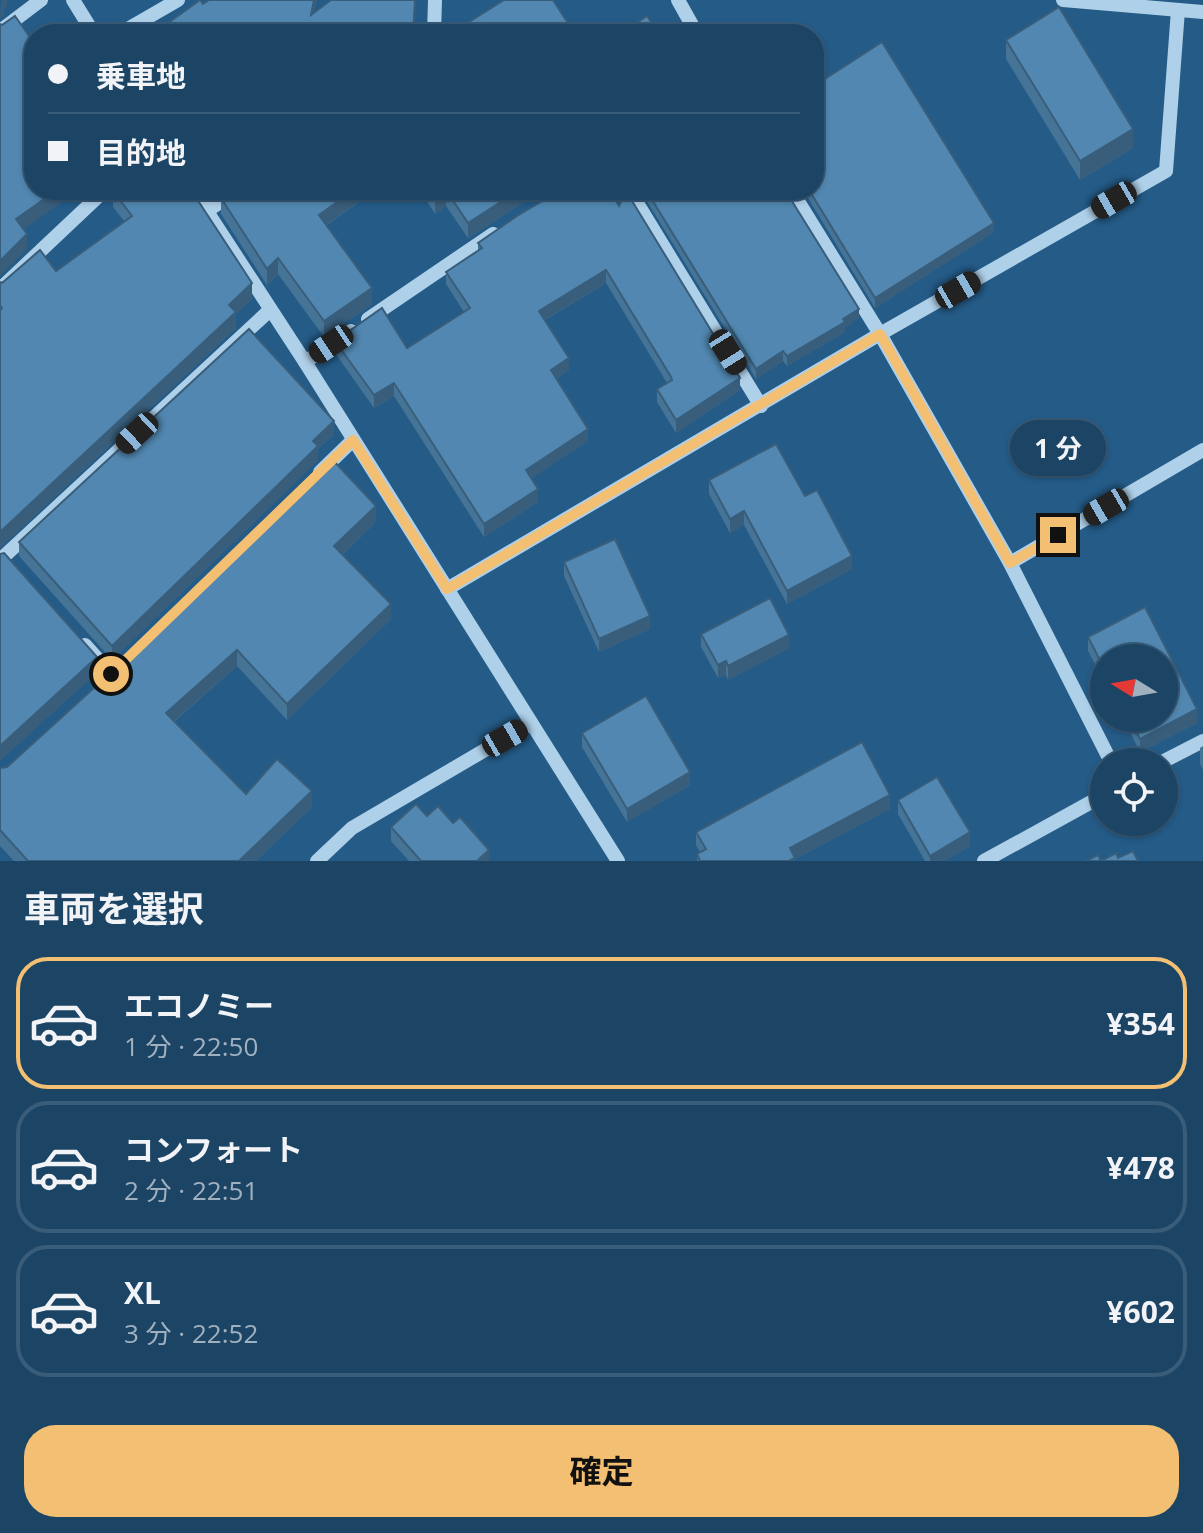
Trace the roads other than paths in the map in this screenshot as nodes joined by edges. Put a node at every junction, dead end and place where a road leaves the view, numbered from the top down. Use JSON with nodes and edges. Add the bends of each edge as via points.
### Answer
{"nodes":[{"id":1,"x":41,"y":0,"type":"edge"},
{"id":2,"x":73,"y":0,"type":"edge"},
{"id":3,"x":178,"y":0,"type":"edge"},
{"id":4,"x":435,"y":0,"type":"edge"},
{"id":5,"x":678,"y":0,"type":"edge"},
{"id":6,"x":1063,"y":0,"type":"edge"},
{"id":7,"x":1178,"y":10,"type":"junction"},
{"id":8,"x":1203,"y":12,"type":"edge"},
{"id":9,"x":88,"y":24,"type":"edge"},
{"id":10,"x":136,"y":24,"type":"edge"},
{"id":11,"x":434,"y":24,"type":"edge"},
{"id":12,"x":691,"y":24,"type":"edge"},
{"id":13,"x":0,"y":31,"type":"edge"},
{"id":14,"x":94,"y":200,"type":"edge"},
{"id":15,"x":200,"y":200,"type":"edge"},
{"id":16,"x":223,"y":200,"type":"edge"},
{"id":17,"x":635,"y":200,"type":"edge"},
{"id":18,"x":797,"y":200,"type":"edge"},
{"id":19,"x":207,"y":211,"type":"junction"},
{"id":20,"x":499,"y":229,"type":"edge"},
{"id":21,"x":0,"y":289,"type":"edge"},
{"id":22,"x":270,"y":310,"type":"junction"},
{"id":23,"x":880,"y":334,"type":"junction"},
{"id":24,"x":305,"y":362,"type":"junction"},
{"id":25,"x":761,"y":406,"type":"junction"},
{"id":26,"x":353,"y":440,"type":"junction"},
{"id":27,"x":1203,"y":450,"type":"edge"},
{"id":28,"x":309,"y":482,"type":"edge"},
{"id":29,"x":2,"y":558,"type":"edge"},
{"id":30,"x":1010,"y":563,"type":"junction"},
{"id":31,"x":15,"y":567,"type":"edge"},
{"id":32,"x":447,"y":589,"type":"junction"},
{"id":33,"x":79,"y":639,"type":"edge"},
{"id":34,"x":111,"y":674,"type":"edge"},
{"id":35,"x":531,"y":723,"type":"junction"},
{"id":36,"x":1203,"y":741,"type":"edge"},
{"id":37,"x":1104,"y":748,"type":"edge"},
{"id":38,"x":1178,"y":754,"type":"edge"},
{"id":39,"x":1090,"y":803,"type":"edge"},
{"id":40,"x":317,"y":861,"type":"edge"},
{"id":41,"x":618,"y":861,"type":"edge"},
{"id":42,"x":984,"y":861,"type":"edge"}],
"edges":[{"from":1,"to":13,"type":"street"},
{"from":2,"to":9,"type":"street"},
{"from":3,"to":10,"type":"street"},
{"from":4,"to":11,"type":"street"},
{"from":5,"to":12,"type":"street"},
{"from":6,"to":7,"type":"street"},
{"from":7,"to":8,"type":"street"},
{"from":7,"to":23,"type":"street","via":[[1166,171]]},
{"from":14,"to":21,"type":"street"},
{"from":15,"to":19,"type":"street"},
{"from":16,"to":19,"type":"street"},
{"from":17,"to":25,"type":"street"},
{"from":18,"to":23,"type":"street"},
{"from":19,"to":22,"type":"street"},
{"from":20,"to":24,"type":"street"},
{"from":22,"to":24,"type":"street"},
{"from":22,"to":29,"type":"street"},
{"from":23,"to":25,"type":"street"},
{"from":23,"to":30,"type":"street"},
{"from":24,"to":26,"type":"street"},
{"from":25,"to":32,"type":"street"},
{"from":26,"to":28,"type":"street"},
{"from":26,"to":32,"type":"street"},
{"from":27,"to":30,"type":"street"},
{"from":29,"to":31,"type":"street"},
{"from":30,"to":37,"type":"street"},
{"from":32,"to":35,"type":"street"},
{"from":33,"to":34,"type":"street"},
{"from":35,"to":40,"type":"street","via":[[352,828]]},
{"from":35,"to":41,"type":"street"},
{"from":36,"to":38,"type":"street"},
{"from":39,"to":42,"type":"street"}]}
